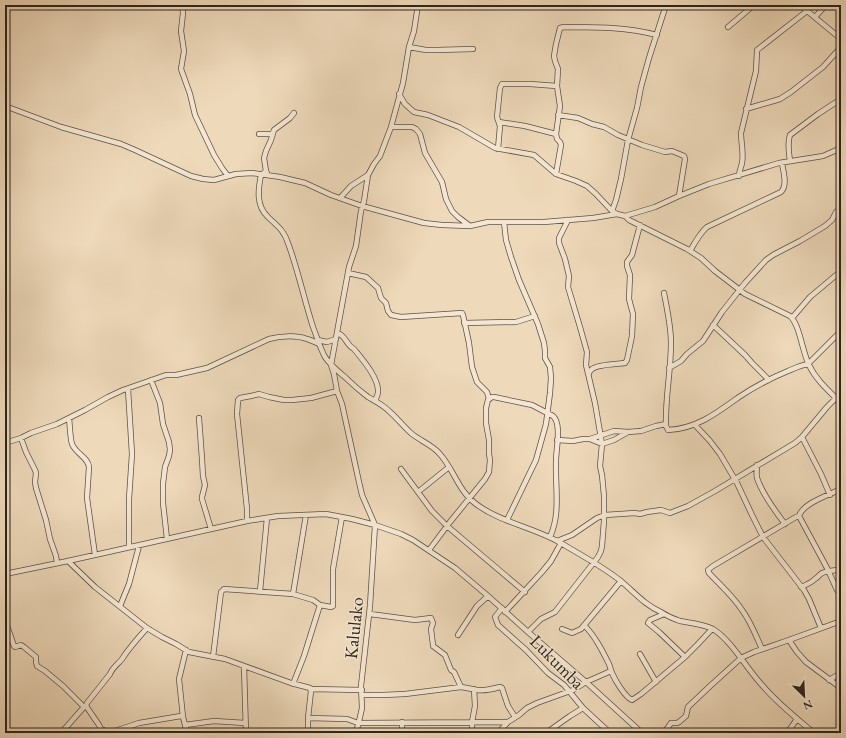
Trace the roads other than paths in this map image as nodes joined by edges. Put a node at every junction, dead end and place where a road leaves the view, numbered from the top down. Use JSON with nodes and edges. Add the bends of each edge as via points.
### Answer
{"nodes":[{"id":1,"x":182,"y":5,"type":"edge"},
{"id":2,"x":418,"y":5,"type":"edge"},
{"id":3,"x":666,"y":5,"type":"edge"},
{"id":4,"x":754,"y":5,"type":"edge"},
{"id":5,"x":800,"y":5,"type":"edge"},
{"id":6,"x":826,"y":5,"type":"edge"},
{"id":7,"x":807,"y":11,"type":"junction"},
{"id":8,"x":815,"y":16,"type":"junction"},
{"id":9,"x":728,"y":27,"type":"dead end"},
{"id":10,"x":657,"y":34,"type":"junction"},
{"id":11,"x":841,"y":39,"type":"edge"},
{"id":12,"x":409,"y":47,"type":"junction"},
{"id":13,"x":841,"y":47,"type":"edge"},
{"id":14,"x":473,"y":49,"type":"dead end"},
{"id":15,"x":557,"y":86,"type":"junction"},
{"id":16,"x":399,"y":94,"type":"junction"},
{"id":17,"x":841,"y":99,"type":"edge"},
{"id":18,"x":5,"y":106,"type":"edge"},
{"id":19,"x":746,"y":109,"type":"junction"},
{"id":20,"x":294,"y":113,"type":"dead end"},
{"id":21,"x":558,"y":115,"type":"junction"},
{"id":22,"x":499,"y":122,"type":"junction"},
{"id":23,"x":391,"y":127,"type":"junction"},
{"id":24,"x":259,"y":134,"type":"dead end"},
{"id":25,"x":272,"y":134,"type":"junction"},
{"id":26,"x":556,"y":134,"type":"junction"},
{"id":27,"x":628,"y":140,"type":"junction"},
{"id":28,"x":498,"y":148,"type":"junction"},
{"id":29,"x":841,"y":148,"type":"edge"},
{"id":30,"x":790,"y":161,"type":"junction"},
{"id":31,"x":782,"y":163,"type":"junction"},
{"id":32,"x":264,"y":173,"type":"junction"},
{"id":33,"x":556,"y":174,"type":"junction"},
{"id":34,"x":368,"y":175,"type":"junction"},
{"id":35,"x":228,"y":176,"type":"junction"},
{"id":36,"x":739,"y":176,"type":"junction"},
{"id":37,"x":679,"y":196,"type":"junction"},
{"id":38,"x":340,"y":198,"type":"junction"},
{"id":39,"x":362,"y":206,"type":"junction"},
{"id":40,"x":841,"y":208,"type":"edge"},
{"id":41,"x":612,"y":211,"type":"junction"},
{"id":42,"x":617,"y":214,"type":"junction"},
{"id":43,"x":625,"y":216,"type":"junction"},
{"id":44,"x":568,"y":220,"type":"junction"},
{"id":45,"x":504,"y":222,"type":"junction"},
{"id":46,"x":640,"y":225,"type":"junction"},
{"id":47,"x":470,"y":226,"type":"junction"},
{"id":48,"x":690,"y":251,"type":"junction"},
{"id":49,"x":841,"y":271,"type":"edge"},
{"id":50,"x":348,"y":272,"type":"junction"},
{"id":51,"x":739,"y":290,"type":"junction"},
{"id":52,"x":664,"y":293,"type":"dead end"},
{"id":53,"x":535,"y":316,"type":"junction"},
{"id":54,"x":792,"y":318,"type":"junction"},
{"id":55,"x":464,"y":323,"type":"junction"},
{"id":56,"x":713,"y":325,"type":"junction"},
{"id":57,"x":841,"y":332,"type":"edge"},
{"id":58,"x":337,"y":333,"type":"junction"},
{"id":59,"x":336,"y":339,"type":"junction"},
{"id":60,"x":318,"y":342,"type":"junction"},
{"id":61,"x":808,"y":364,"type":"junction"},
{"id":62,"x":331,"y":365,"type":"junction"},
{"id":63,"x":669,"y":368,"type":"junction"},
{"id":64,"x":589,"y":374,"type":"junction"},
{"id":65,"x":151,"y":380,"type":"junction"},
{"id":66,"x":769,"y":380,"type":"junction"},
{"id":67,"x":128,"y":389,"type":"junction"},
{"id":68,"x":337,"y":391,"type":"junction"},
{"id":69,"x":841,"y":393,"type":"edge"},
{"id":70,"x":836,"y":398,"type":"junction"},
{"id":71,"x":489,"y":399,"type":"junction"},
{"id":72,"x":375,"y":401,"type":"junction"},
{"id":73,"x":841,"y":403,"type":"edge"},
{"id":74,"x":548,"y":414,"type":"junction"},
{"id":75,"x":69,"y":418,"type":"junction"},
{"id":76,"x":199,"y":418,"type":"dead end"},
{"id":77,"x":666,"y":424,"type":"junction"},
{"id":78,"x":694,"y":425,"type":"junction"},
{"id":79,"x":628,"y":432,"type":"junction"},
{"id":80,"x":600,"y":435,"type":"junction"},
{"id":81,"x":802,"y":437,"type":"junction"},
{"id":82,"x":21,"y":438,"type":"junction"},
{"id":83,"x":590,"y":439,"type":"junction"},
{"id":84,"x":557,"y":440,"type":"junction"},
{"id":85,"x":5,"y":443,"type":"edge"},
{"id":86,"x":602,"y":444,"type":"junction"},
{"id":87,"x":757,"y":465,"type":"junction"},
{"id":88,"x":449,"y":467,"type":"junction"},
{"id":89,"x":401,"y":469,"type":"dead end"},
{"id":90,"x":735,"y":479,"type":"junction"},
{"id":91,"x":841,"y":489,"type":"edge"},
{"id":92,"x":418,"y":492,"type":"junction"},
{"id":93,"x":830,"y":494,"type":"junction"},
{"id":94,"x":469,"y":499,"type":"junction"},
{"id":95,"x":306,"y":515,"type":"junction"},
{"id":96,"x":605,"y":515,"type":"junction"},
{"id":97,"x":799,"y":516,"type":"junction"},
{"id":98,"x":342,"y":517,"type":"junction"},
{"id":99,"x":267,"y":518,"type":"junction"},
{"id":100,"x":507,"y":520,"type":"junction"},
{"id":101,"x":247,"y":521,"type":"junction"},
{"id":102,"x":785,"y":524,"type":"junction"},
{"id":103,"x":375,"y":525,"type":"junction"},
{"id":104,"x":447,"y":526,"type":"junction"},
{"id":105,"x":211,"y":529,"type":"junction"},
{"id":106,"x":763,"y":537,"type":"junction"},
{"id":107,"x":550,"y":538,"type":"junction"},
{"id":108,"x":167,"y":539,"type":"junction"},
{"id":109,"x":559,"y":542,"type":"junction"},
{"id":110,"x":139,"y":546,"type":"junction"},
{"id":111,"x":129,"y":547,"type":"junction"},
{"id":112,"x":428,"y":550,"type":"junction"},
{"id":113,"x":95,"y":555,"type":"junction"},
{"id":114,"x":68,"y":561,"type":"junction"},
{"id":115,"x":593,"y":562,"type":"junction"},
{"id":116,"x":57,"y":563,"type":"junction"},
{"id":117,"x":841,"y":569,"type":"edge"},
{"id":118,"x":829,"y":571,"type":"junction"},
{"id":119,"x":5,"y":574,"type":"edge"},
{"id":120,"x":621,"y":581,"type":"junction"},
{"id":121,"x":801,"y":587,"type":"junction"},
{"id":122,"x":260,"y":592,"type":"junction"},
{"id":123,"x":525,"y":592,"type":"junction"},
{"id":124,"x":841,"y":593,"type":"edge"},
{"id":125,"x":293,"y":594,"type":"junction"},
{"id":126,"x":488,"y":596,"type":"junction"},
{"id":127,"x":320,"y":605,"type":"junction"},
{"id":128,"x":120,"y":606,"type":"junction"},
{"id":129,"x":504,"y":610,"type":"junction"},
{"id":130,"x":370,"y":614,"type":"junction"},
{"id":131,"x":664,"y":614,"type":"junction"},
{"id":132,"x":5,"y":620,"type":"edge"},
{"id":133,"x":841,"y":621,"type":"edge"},
{"id":134,"x":584,"y":625,"type":"junction"},
{"id":135,"x":147,"y":628,"type":"junction"},
{"id":136,"x":821,"y":628,"type":"junction"},
{"id":137,"x":562,"y":629,"type":"dead end"},
{"id":138,"x":712,"y":629,"type":"junction"},
{"id":139,"x":528,"y":632,"type":"junction"},
{"id":140,"x":458,"y":635,"type":"dead end"},
{"id":141,"x":789,"y":640,"type":"junction"},
{"id":142,"x":762,"y":649,"type":"junction"},
{"id":143,"x":186,"y":650,"type":"junction"},
{"id":144,"x":640,"y":654,"type":"dead end"},
{"id":145,"x":213,"y":656,"type":"junction"},
{"id":146,"x":685,"y":657,"type":"junction"},
{"id":147,"x":741,"y":658,"type":"junction"},
{"id":148,"x":244,"y":666,"type":"junction"},
{"id":149,"x":611,"y":671,"type":"junction"},
{"id":150,"x":841,"y":673,"type":"edge"},
{"id":151,"x":830,"y":680,"type":"junction"},
{"id":152,"x":586,"y":682,"type":"junction"},
{"id":153,"x":656,"y":682,"type":"junction"},
{"id":154,"x":293,"y":684,"type":"junction"},
{"id":155,"x":461,"y":687,"type":"junction"},
{"id":156,"x":841,"y":688,"type":"edge"},
{"id":157,"x":310,"y":689,"type":"junction"},
{"id":158,"x":474,"y":689,"type":"junction"},
{"id":159,"x":569,"y":691,"type":"junction"},
{"id":160,"x":362,"y":692,"type":"junction"},
{"id":161,"x":85,"y":707,"type":"junction"},
{"id":162,"x":583,"y":708,"type":"junction"},
{"id":163,"x":183,"y":717,"type":"junction"},
{"id":164,"x":515,"y":717,"type":"junction"},
{"id":165,"x":308,"y":718,"type":"junction"},
{"id":166,"x":797,"y":719,"type":"junction"},
{"id":167,"x":402,"y":722,"type":"junction"},
{"id":168,"x":472,"y":722,"type":"junction"},
{"id":169,"x":508,"y":722,"type":"junction"},
{"id":170,"x":245,"y":723,"type":"junction"},
{"id":171,"x":358,"y":723,"type":"junction"},
{"id":172,"x":185,"y":725,"type":"junction"},
{"id":173,"x":102,"y":731,"type":"edge"},
{"id":174,"x":61,"y":733,"type":"edge"},
{"id":175,"x":187,"y":733,"type":"edge"},
{"id":176,"x":246,"y":733,"type":"edge"},
{"id":177,"x":308,"y":733,"type":"edge"},
{"id":178,"x":356,"y":733,"type":"edge"},
{"id":179,"x":402,"y":733,"type":"edge"},
{"id":180,"x":472,"y":733,"type":"edge"},
{"id":181,"x":498,"y":733,"type":"edge"},
{"id":182,"x":546,"y":733,"type":"edge"},
{"id":183,"x":610,"y":733,"type":"edge"},
{"id":184,"x":642,"y":733,"type":"edge"},
{"id":185,"x":664,"y":733,"type":"edge"},
{"id":186,"x":787,"y":733,"type":"edge"},
{"id":187,"x":814,"y":733,"type":"edge"}],
"edges":[{"from":1,"to":35,"type":"street","via":[[182,69],[195,114],[214,156]]},
{"from":2,"to":12,"type":"street"},
{"from":3,"to":10,"type":"street"},
{"from":4,"to":9,"type":"street"},
{"from":5,"to":7,"type":"street"},
{"from":6,"to":8,"type":"street"},
{"from":7,"to":8,"type":"street"},
{"from":7,"to":19,"type":"street","via":[[757,50],[756,72]]},
{"from":8,"to":11,"type":"street"},
{"from":10,"to":15,"type":"street","via":[[622,28],[561,27],[554,56],[558,71]]},
{"from":10,"to":27,"type":"street"},
{"from":12,"to":14,"type":"street","via":[[431,50]]},
{"from":12,"to":16,"type":"street"},
{"from":13,"to":19,"type":"street","via":[[823,67],[791,92],[780,99]]},
{"from":15,"to":21,"type":"street","via":[[560,106]]},
{"from":15,"to":22,"type":"street","via":[[502,84]]},
{"from":16,"to":23,"type":"street"},
{"from":16,"to":28,"type":"street","via":[[404,104],[414,112],[459,127]]},
{"from":17,"to":30,"type":"street","via":[[790,135]]},
{"from":18,"to":35,"type":"street","via":[[61,127],[121,144],[191,176],[214,180]]},
{"from":19,"to":36,"type":"street","via":[[741,133],[742,165]]},
{"from":20,"to":25,"type":"street"},
{"from":21,"to":26,"type":"street"},
{"from":21,"to":27,"type":"street","via":[[578,118],[604,127]]},
{"from":22,"to":26,"type":"street"},
{"from":22,"to":28,"type":"street"},
{"from":23,"to":34,"type":"street","via":[[380,156]]},
{"from":23,"to":47,"type":"street","via":[[410,126],[420,134],[425,153],[442,182],[452,211]]},
{"from":24,"to":25,"type":"street"},
{"from":25,"to":32,"type":"street","via":[[264,158]]},
{"from":26,"to":33,"type":"street","via":[[556,139],[561,145]]},
{"from":27,"to":37,"type":"street","via":[[665,152],[674,151],[685,157]]},
{"from":27,"to":41,"type":"street"},
{"from":28,"to":33,"type":"street","via":[[534,155]]},
{"from":29,"to":30,"type":"street","via":[[822,156]]},
{"from":30,"to":31,"type":"street"},
{"from":31,"to":36,"type":"street"},
{"from":31,"to":48,"type":"street","via":[[784,190],[707,227]]},
{"from":32,"to":35,"type":"street"},
{"from":32,"to":38,"type":"street","via":[[305,183]]},
{"from":32,"to":60,"type":"street","via":[[258,194],[260,205],[266,216],[281,229],[288,240]]},
{"from":33,"to":41,"type":"street","via":[[587,186]]},
{"from":34,"to":38,"type":"street","via":[[351,186]]},
{"from":34,"to":39,"type":"street"},
{"from":36,"to":37,"type":"street"},
{"from":37,"to":43,"type":"street"},
{"from":38,"to":39,"type":"street"},
{"from":39,"to":47,"type":"street","via":[[424,223]]},
{"from":39,"to":50,"type":"street"},
{"from":40,"to":51,"type":"street","via":[[825,226],[770,257]]},
{"from":41,"to":42,"type":"street"},
{"from":42,"to":43,"type":"street"},
{"from":42,"to":44,"type":"street"},
{"from":43,"to":46,"type":"street"},
{"from":44,"to":45,"type":"street"},
{"from":44,"to":64,"type":"street","via":[[559,240]]},
{"from":45,"to":47,"type":"street"},
{"from":45,"to":53,"type":"street","via":[[511,258]]},
{"from":46,"to":48,"type":"street"},
{"from":46,"to":64,"type":"street","via":[[632,255],[627,262],[630,275],[629,299],[633,314],[627,360],[625,363],[595,367]]},
{"from":48,"to":51,"type":"street"},
{"from":49,"to":54,"type":"street","via":[[810,297]]},
{"from":50,"to":55,"type":"street","via":[[366,277],[378,288],[388,311],[395,317],[462,313]]},
{"from":50,"to":58,"type":"street"},
{"from":51,"to":54,"type":"street"},
{"from":51,"to":56,"type":"street"},
{"from":52,"to":63,"type":"street","via":[[671,332]]},
{"from":53,"to":55,"type":"street","via":[[516,322]]},
{"from":53,"to":74,"type":"street","via":[[550,371]]},
{"from":54,"to":61,"type":"street","via":[[799,332]]},
{"from":55,"to":71,"type":"street","via":[[472,367],[477,382],[487,392]]},
{"from":56,"to":63,"type":"street","via":[[703,341]]},
{"from":56,"to":66,"type":"street"},
{"from":57,"to":61,"type":"street"},
{"from":58,"to":59,"type":"street"},
{"from":58,"to":72,"type":"street","via":[[342,334],[375,379],[378,390]]},
{"from":59,"to":60,"type":"street"},
{"from":59,"to":62,"type":"street"},
{"from":60,"to":62,"type":"street"},
{"from":60,"to":65,"type":"street","via":[[300,337],[277,337],[207,368],[176,375],[166,374]]},
{"from":61,"to":66,"type":"street"},
{"from":61,"to":70,"type":"street","via":[[817,379]]},
{"from":62,"to":68,"type":"street"},
{"from":62,"to":72,"type":"street"},
{"from":63,"to":77,"type":"street"},
{"from":64,"to":80,"type":"street"},
{"from":65,"to":67,"type":"street"},
{"from":65,"to":108,"type":"street","via":[[160,403],[170,450],[163,484]]},
{"from":66,"to":78,"type":"street"},
{"from":67,"to":75,"type":"street"},
{"from":67,"to":111,"type":"street","via":[[132,454]]},
{"from":68,"to":101,"type":"street","via":[[292,400],[259,394],[238,400],[237,414]]},
{"from":68,"to":103,"type":"street","via":[[362,495]]},
{"from":69,"to":70,"type":"street"},
{"from":70,"to":73,"type":"street"},
{"from":70,"to":81,"type":"street"},
{"from":71,"to":74,"type":"street","via":[[494,397],[532,405]]},
{"from":71,"to":94,"type":"street","via":[[485,418],[489,440],[489,472]]},
{"from":72,"to":88,"type":"street","via":[[387,409],[414,436],[435,449]]},
{"from":74,"to":84,"type":"street","via":[[557,421]]},
{"from":74,"to":100,"type":"street","via":[[536,460]]},
{"from":75,"to":82,"type":"street"},
{"from":75,"to":113,"type":"street","via":[[72,443],[78,453],[86,458],[89,467],[87,498]]},
{"from":76,"to":105,"type":"street","via":[[205,485],[202,499]]},
{"from":77,"to":78,"type":"street","via":[[669,430]]},
{"from":77,"to":79,"type":"street","via":[[645,431]]},
{"from":78,"to":90,"type":"street","via":[[713,445]]},
{"from":79,"to":80,"type":"street","via":[[614,431]]},
{"from":79,"to":86,"type":"street"},
{"from":80,"to":83,"type":"street"},
{"from":80,"to":86,"type":"street"},
{"from":81,"to":87,"type":"street"},
{"from":81,"to":93,"type":"street"},
{"from":82,"to":85,"type":"street"},
{"from":82,"to":116,"type":"street","via":[[36,473],[36,488]]},
{"from":83,"to":84,"type":"street"},
{"from":83,"to":86,"type":"street"},
{"from":84,"to":107,"type":"street","via":[[558,498]]},
{"from":86,"to":96,"type":"street","via":[[600,466]]},
{"from":87,"to":90,"type":"street"},
{"from":87,"to":102,"type":"street","via":[[757,476],[762,488]]},
{"from":88,"to":92,"type":"street"},
{"from":88,"to":94,"type":"street"},
{"from":89,"to":92,"type":"street"},
{"from":90,"to":96,"type":"street","via":[[674,512],[661,510],[640,514]]},
{"from":90,"to":106,"type":"street"},
{"from":91,"to":93,"type":"street"},
{"from":92,"to":104,"type":"street"},
{"from":93,"to":97,"type":"street","via":[[810,504]]},
{"from":94,"to":100,"type":"street"},
{"from":94,"to":104,"type":"street"},
{"from":95,"to":98,"type":"street","via":[[326,514]]},
{"from":95,"to":99,"type":"street"},
{"from":95,"to":125,"type":"street"},
{"from":96,"to":109,"type":"street"},
{"from":96,"to":115,"type":"street","via":[[601,551]]},
{"from":97,"to":102,"type":"street"},
{"from":97,"to":118,"type":"street"},
{"from":98,"to":103,"type":"street"},
{"from":98,"to":127,"type":"street","via":[[333,569],[332,606]]},
{"from":99,"to":101,"type":"street"},
{"from":99,"to":122,"type":"street"},
{"from":100,"to":107,"type":"street"},
{"from":101,"to":105,"type":"street"},
{"from":102,"to":106,"type":"street"},
{"from":103,"to":112,"type":"street","via":[[407,537]]},
{"from":103,"to":130,"type":"street","name":"Kalulako"},
{"from":104,"to":112,"type":"street"},
{"from":104,"to":123,"type":"street"},
{"from":105,"to":108,"type":"street"},
{"from":106,"to":121,"type":"street"},
{"from":106,"to":142,"type":"street","via":[[708,571],[742,609]]},
{"from":107,"to":109,"type":"street"},
{"from":108,"to":110,"type":"street"},
{"from":109,"to":115,"type":"street"},
{"from":109,"to":123,"type":"street","via":[[551,561]]},
{"from":110,"to":111,"type":"street"},
{"from":110,"to":128,"type":"street"},
{"from":111,"to":113,"type":"street"},
{"from":112,"to":126,"type":"street","via":[[455,568]]},
{"from":113,"to":114,"type":"street"},
{"from":114,"to":116,"type":"street"},
{"from":114,"to":128,"type":"street"},
{"from":115,"to":120,"type":"street"},
{"from":115,"to":139,"type":"street","via":[[555,612],[542,619]]},
{"from":116,"to":119,"type":"street"},
{"from":117,"to":118,"type":"street"},
{"from":118,"to":121,"type":"street","via":[[819,574],[816,579]]},
{"from":118,"to":124,"type":"street","via":[[837,590]]},
{"from":120,"to":131,"type":"street","via":[[648,605]]},
{"from":120,"to":134,"type":"street"},
{"from":121,"to":136,"type":"street"},
{"from":122,"to":125,"type":"street"},
{"from":122,"to":145,"type":"street","via":[[222,590]]},
{"from":123,"to":129,"type":"street"},
{"from":125,"to":127,"type":"street"},
{"from":126,"to":129,"type":"street"},
{"from":126,"to":140,"type":"street","via":[[477,606]]},
{"from":127,"to":154,"type":"street"},
{"from":128,"to":135,"type":"street"},
{"from":129,"to":139,"type":"street"},
{"from":129,"to":159,"type":"street","name":"Lukumba","via":[[495,618],[498,625]]},
{"from":130,"to":155,"type":"street","via":[[415,620],[431,618],[432,645],[445,655]]},
{"from":130,"to":160,"type":"street","name":"Kalulako"},
{"from":131,"to":138,"type":"street"},
{"from":131,"to":146,"type":"street","via":[[648,623]]},
{"from":132,"to":161,"type":"street","via":[[14,646],[21,645],[33,654],[37,666]]},
{"from":133,"to":136,"type":"street"},
{"from":134,"to":137,"type":"street","via":[[572,634]]},
{"from":134,"to":149,"type":"street","via":[[596,640]]},
{"from":135,"to":143,"type":"street"},
{"from":135,"to":161,"type":"street"},
{"from":136,"to":141,"type":"street"},
{"from":138,"to":146,"type":"street"},
{"from":138,"to":147,"type":"street"},
{"from":139,"to":152,"type":"street"},
{"from":141,"to":142,"type":"street"},
{"from":141,"to":151,"type":"street","via":[[801,656]]},
{"from":142,"to":147,"type":"street"},
{"from":143,"to":145,"type":"street"},
{"from":143,"to":163,"type":"street","via":[[179,679]]},
{"from":144,"to":153,"type":"street"},
{"from":145,"to":148,"type":"street"},
{"from":146,"to":153,"type":"street"},
{"from":147,"to":166,"type":"street","via":[[769,693]]},
{"from":147,"to":185,"type":"street","via":[[688,707],[686,716],[678,723],[671,723]]},
{"from":148,"to":154,"type":"street"},
{"from":148,"to":170,"type":"street"},
{"from":149,"to":152,"type":"street"},
{"from":149,"to":153,"type":"street","via":[[628,698],[632,700]]},
{"from":150,"to":151,"type":"street"},
{"from":151,"to":156,"type":"street"},
{"from":152,"to":159,"type":"street"},
{"from":152,"to":184,"type":"street"},
{"from":154,"to":157,"type":"street"},
{"from":155,"to":158,"type":"street"},
{"from":155,"to":160,"type":"street","via":[[405,694],[382,695]]},
{"from":157,"to":160,"type":"street"},
{"from":157,"to":165,"type":"street"},
{"from":158,"to":164,"type":"street","via":[[502,688]]},
{"from":158,"to":168,"type":"street","via":[[475,706]]},
{"from":159,"to":162,"type":"street","name":"Lukumba"},
{"from":159,"to":164,"type":"street","via":[[531,706]]},
{"from":160,"to":171,"type":"street","name":"Kalulako","via":[[362,708]]},
{"from":161,"to":173,"type":"street"},
{"from":161,"to":174,"type":"street"},
{"from":162,"to":182,"type":"street"},
{"from":162,"to":183,"type":"street","name":"Lukumba"},
{"from":163,"to":172,"type":"street"},
{"from":163,"to":173,"type":"street","via":[[139,724],[108,733]]},
{"from":164,"to":169,"type":"street"},
{"from":165,"to":171,"type":"street","via":[[347,719]]},
{"from":165,"to":177,"type":"street"},
{"from":166,"to":186,"type":"street"},
{"from":166,"to":187,"type":"street"},
{"from":167,"to":168,"type":"street"},
{"from":167,"to":171,"type":"street"},
{"from":167,"to":179,"type":"street"},
{"from":168,"to":169,"type":"street"},
{"from":168,"to":180,"type":"street"},
{"from":169,"to":181,"type":"street"},
{"from":170,"to":172,"type":"street","via":[[214,721]]},
{"from":170,"to":176,"type":"street"},
{"from":171,"to":178,"type":"street","name":"Kalulako"},
{"from":172,"to":175,"type":"street"}]}
